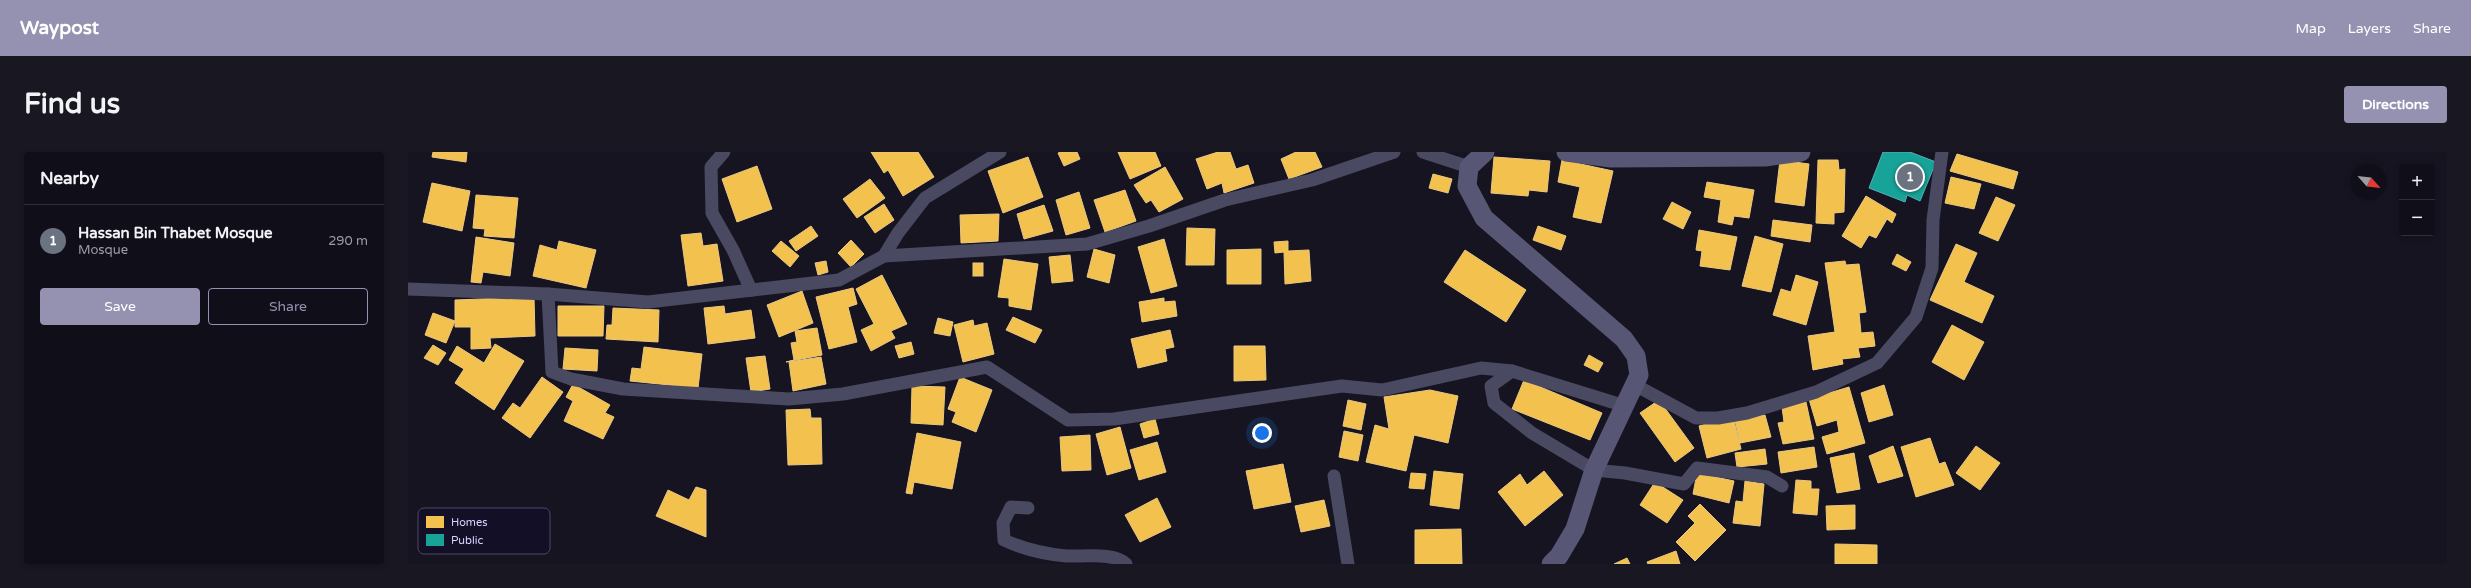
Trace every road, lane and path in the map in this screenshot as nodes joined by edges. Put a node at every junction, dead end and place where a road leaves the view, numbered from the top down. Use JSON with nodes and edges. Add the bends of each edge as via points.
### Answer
{"nodes":[{"id":1,"x":724,"y":152,"type":"edge"},
{"id":2,"x":1000,"y":152,"type":"edge"},
{"id":3,"x":1394,"y":152,"type":"edge"},
{"id":4,"x":1423,"y":152,"type":"edge"},
{"id":5,"x":1485,"y":152,"type":"edge"},
{"id":6,"x":1566,"y":152,"type":"edge"},
{"id":7,"x":1801,"y":152,"type":"edge"},
{"id":8,"x":1942,"y":152,"type":"edge"},
{"id":9,"x":1469,"y":167,"type":"junction"},
{"id":10,"x":884,"y":256,"type":"junction"},
{"id":11,"x":408,"y":289,"type":"edge"},
{"id":12,"x":751,"y":290,"type":"junction"},
{"id":13,"x":548,"y":294,"type":"junction"},
{"id":14,"x":1512,"y":371,"type":"junction"},
{"id":15,"x":1635,"y":385,"type":"junction"},
{"id":16,"x":1625,"y":406,"type":"junction"},
{"id":17,"x":1594,"y":470,"type":"junction"},
{"id":18,"x":1334,"y":476,"type":"dead end"},
{"id":19,"x":1782,"y":486,"type":"dead end"},
{"id":20,"x":1028,"y":508,"type":"dead end"},
{"id":21,"x":1126,"y":564,"type":"edge"},
{"id":22,"x":1348,"y":564,"type":"edge"},
{"id":23,"x":1551,"y":564,"type":"edge"}],
"edges":[{"from":1,"to":12,"type":"street","via":[[711,167],[712,213],[733,250]]},
{"from":2,"to":10,"type":"street","via":[[925,198],[898,232]]},
{"from":3,"to":10,"type":"street","via":[[1312,180],[1225,200],[1087,244]]},
{"from":4,"to":9,"type":"street"},
{"from":5,"to":9,"type":"street"},
{"from":6,"to":7,"type":"street","via":[[1610,158],[1765,157]]},
{"from":8,"to":15,"type":"street","via":[[1933,220],[1932,268],[1916,317],[1877,363],[1816,392],[1747,413],[1718,418],[1696,418]]},
{"from":9,"to":15,"type":"street","via":[[1467,186],[1484,218],[1624,340],[1636,356],[1639,375]]},
{"from":10,"to":12,"type":"street","via":[[839,280]]},
{"from":11,"to":13,"type":"street"},
{"from":12,"to":13,"type":"street","via":[[648,302]]},
{"from":13,"to":14,"type":"street","via":[[552,372],[571,379],[623,389],[789,399],[843,394],[987,367],[1068,420],[1114,419],[1342,386],[1382,390],[1481,368]]},
{"from":14,"to":16,"type":"street"},
{"from":14,"to":17,"type":"street","via":[[1491,386],[1494,404],[1532,433]]},
{"from":15,"to":16,"type":"street"},
{"from":16,"to":17,"type":"street"},
{"from":17,"to":19,"type":"street","via":[[1684,484],[1697,468],[1766,477]]},
{"from":17,"to":23,"type":"street","via":[[1575,529],[1559,556]]},
{"from":18,"to":22,"type":"street"},
{"from":20,"to":21,"type":"street","via":[[1011,507],[1003,524],[1004,540],[1018,547],[1039,552],[1066,556],[1096,556],[1122,560]]}]}
